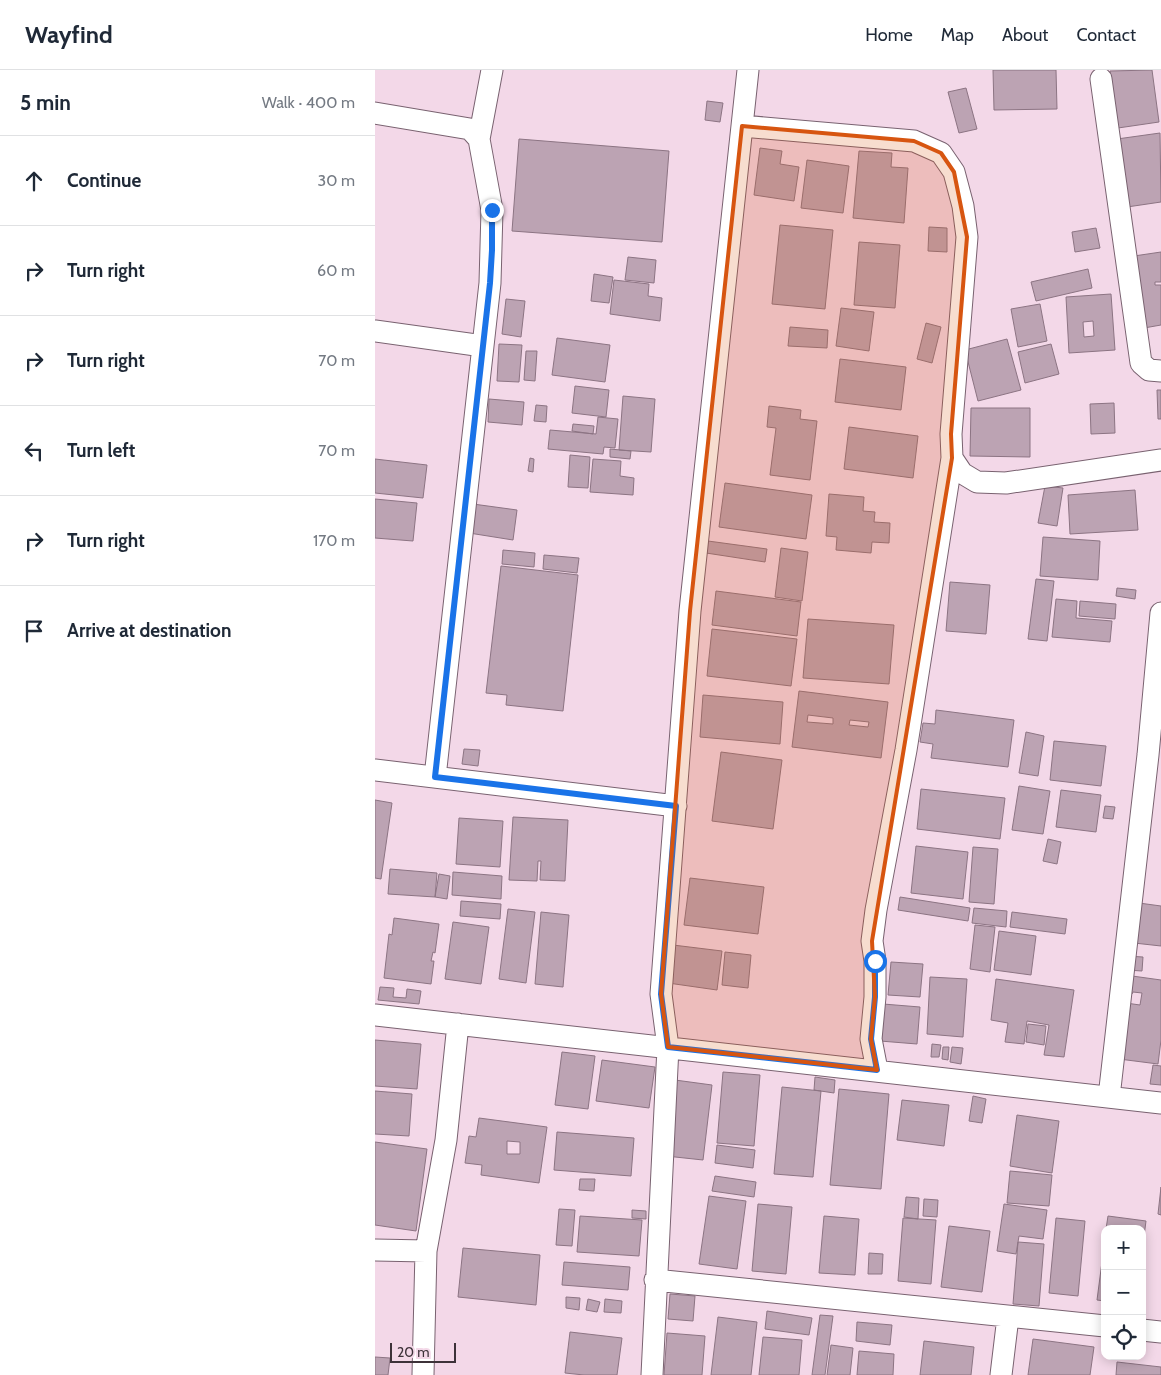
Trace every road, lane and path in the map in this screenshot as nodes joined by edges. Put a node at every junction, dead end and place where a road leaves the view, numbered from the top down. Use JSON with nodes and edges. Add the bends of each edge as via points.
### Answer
{"nodes":[{"id":1,"x":492,"y":70,"type":"edge"},
{"id":2,"x":748,"y":70,"type":"edge"},
{"id":3,"x":1101,"y":79,"type":"dead end"},
{"id":4,"x":375,"y":113,"type":"edge"},
{"id":5,"x":742,"y":126,"type":"junction"},
{"id":6,"x":479,"y":139,"type":"junction"},
{"id":7,"x":375,"y":331,"type":"edge"},
{"id":8,"x":483,"y":346,"type":"junction"},
{"id":9,"x":1161,"y":372,"type":"edge"},
{"id":10,"x":952,"y":458,"type":"junction"},
{"id":11,"x":1161,"y":460,"type":"edge"},
{"id":12,"x":1161,"y":613,"type":"edge"},
{"id":13,"x":1154,"y":756,"type":"edge"},
{"id":14,"x":375,"y":770,"type":"edge"},
{"id":15,"x":435,"y":777,"type":"junction"},
{"id":16,"x":676,"y":806,"type":"junction"},
{"id":17,"x":375,"y":1015,"type":"edge"},
{"id":18,"x":458,"y":1024,"type":"junction"},
{"id":19,"x":668,"y":1047,"type":"junction"},
{"id":20,"x":877,"y":1070,"type":"junction"},
{"id":21,"x":1109,"y":1097,"type":"junction"},
{"id":22,"x":1161,"y":1103,"type":"edge"},
{"id":23,"x":375,"y":1250,"type":"edge"},
{"id":24,"x":425,"y":1251,"type":"junction"},
{"id":25,"x":655,"y":1280,"type":"junction"},
{"id":26,"x":1007,"y":1317,"type":"junction"},
{"id":27,"x":1101,"y":1326,"type":"edge"},
{"id":28,"x":1146,"y":1330,"type":"edge"},
{"id":29,"x":1161,"y":1332,"type":"edge"},
{"id":30,"x":423,"y":1375,"type":"edge"},
{"id":31,"x":652,"y":1375,"type":"edge"},
{"id":32,"x":1001,"y":1375,"type":"edge"}],
"edges":[{"from":1,"to":6,"type":"street"},
{"from":2,"to":5,"type":"street"},
{"from":3,"to":9,"type":"street","via":[[1141,363],[1149,370]]},
{"from":4,"to":6,"type":"street","via":[[469,129]]},
{"from":5,"to":10,"type":"street","via":[[915,141],[941,153],[955,172],[967,237],[951,434]]},
{"from":5,"to":16,"type":"street","via":[[690,611]]},
{"from":6,"to":8,"type":"street","via":[[492,210],[492,258]]},
{"from":7,"to":8,"type":"street"},
{"from":8,"to":15,"type":"street"},
{"from":10,"to":11,"type":"street","via":[[962,473],[977,482],[1006,483]]},
{"from":10,"to":20,"type":"street","via":[[872,942],[875,997],[871,1039]]},
{"from":12,"to":13,"type":"street"},
{"from":13,"to":21,"type":"street"},
{"from":14,"to":15,"type":"street"},
{"from":15,"to":16,"type":"street"},
{"from":16,"to":19,"type":"street","via":[[661,994]]},
{"from":17,"to":18,"type":"street"},
{"from":18,"to":19,"type":"street"},
{"from":18,"to":24,"type":"street","via":[[446,1140]]},
{"from":19,"to":20,"type":"street"},
{"from":19,"to":25,"type":"street"},
{"from":20,"to":21,"type":"street"},
{"from":21,"to":22,"type":"street"},
{"from":23,"to":24,"type":"street"},
{"from":24,"to":30,"type":"street"},
{"from":25,"to":26,"type":"street"},
{"from":25,"to":31,"type":"street"},
{"from":26,"to":27,"type":"street"},
{"from":26,"to":32,"type":"street"},
{"from":28,"to":29,"type":"street"}]}
